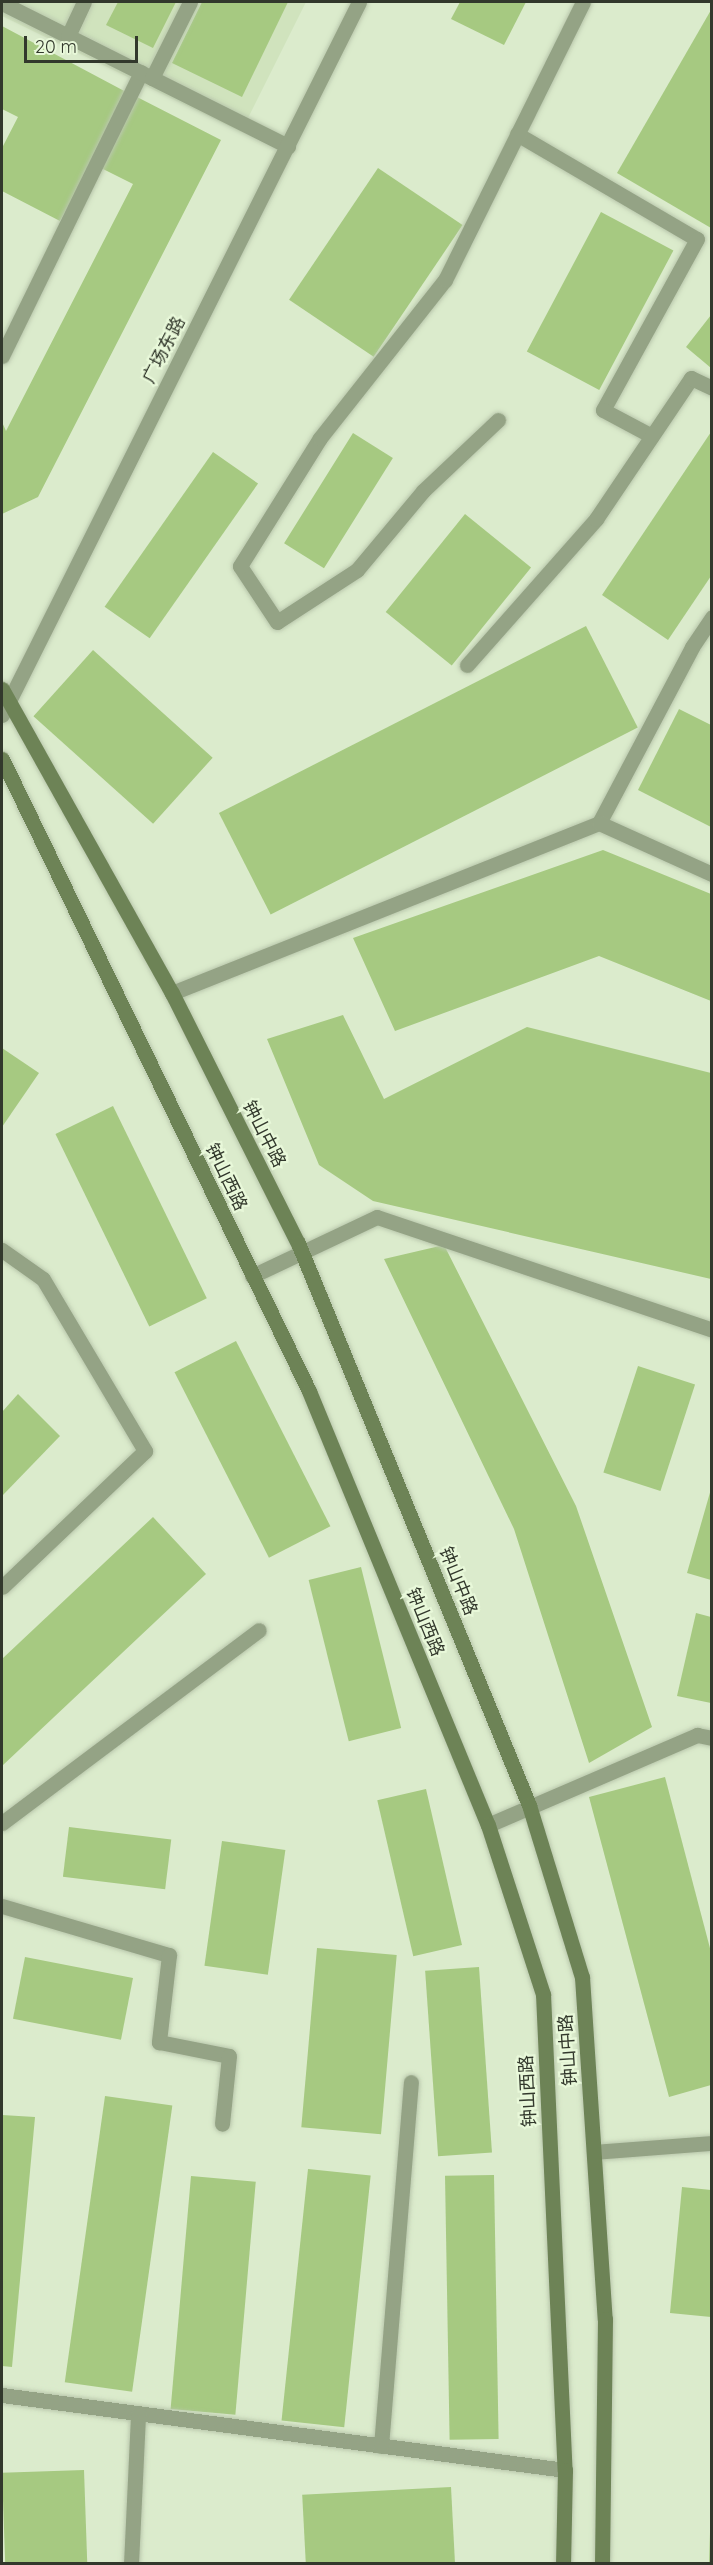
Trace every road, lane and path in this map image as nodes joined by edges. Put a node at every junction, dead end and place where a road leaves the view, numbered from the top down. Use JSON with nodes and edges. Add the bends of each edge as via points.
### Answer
{"nodes":[{"id":1,"x":84,"y":2,"type":"edge"},
{"id":2,"x":190,"y":2,"type":"edge"},
{"id":3,"x":359,"y":2,"type":"edge"},
{"id":4,"x":583,"y":2,"type":"edge"},
{"id":5,"x":2,"y":3,"type":"edge"},
{"id":6,"x":68,"y":36,"type":"junction"},
{"id":7,"x":147,"y":75,"type":"junction"},
{"id":8,"x":517,"y":134,"type":"junction"},
{"id":9,"x":288,"y":146,"type":"junction"},
{"id":10,"x":2,"y":356,"type":"edge"},
{"id":11,"x":711,"y":388,"type":"edge"},
{"id":12,"x":498,"y":420,"type":"dead end"},
{"id":13,"x":652,"y":436,"type":"junction"},
{"id":14,"x":711,"y":617,"type":"edge"},
{"id":15,"x":467,"y":665,"type":"dead end"},
{"id":16,"x":2,"y":689,"type":"edge"},
{"id":17,"x":5,"y":710,"type":"edge"},
{"id":18,"x":2,"y":759,"type":"edge"},
{"id":19,"x":599,"y":823,"type":"junction"},
{"id":20,"x":711,"y":874,"type":"edge"},
{"id":21,"x":172,"y":993,"type":"junction"},
{"id":22,"x":2,"y":1250,"type":"edge"},
{"id":23,"x":302,"y":1251,"type":"junction"},
{"id":24,"x":252,"y":1276,"type":"junction"},
{"id":25,"x":711,"y":1330,"type":"edge"},
{"id":26,"x":2,"y":1587,"type":"edge"},
{"id":27,"x":259,"y":1630,"type":"dead end"},
{"id":28,"x":711,"y":1738,"type":"edge"},
{"id":29,"x":529,"y":1804,"type":"junction"},
{"id":30,"x":2,"y":1823,"type":"edge"},
{"id":31,"x":488,"y":1825,"type":"junction"},
{"id":32,"x":2,"y":1906,"type":"edge"},
{"id":33,"x":411,"y":2082,"type":"dead end"},
{"id":34,"x":222,"y":2124,"type":"dead end"},
{"id":35,"x":711,"y":2143,"type":"edge"},
{"id":36,"x":594,"y":2152,"type":"junction"},
{"id":37,"x":2,"y":2395,"type":"edge"},
{"id":38,"x":138,"y":2413,"type":"junction"},
{"id":39,"x":381,"y":2446,"type":"junction"},
{"id":40,"x":565,"y":2470,"type":"junction"},
{"id":41,"x":131,"y":2564,"type":"edge"},
{"id":42,"x":563,"y":2564,"type":"edge"},
{"id":43,"x":602,"y":2564,"type":"edge"}],
"edges":[{"from":1,"to":6,"type":"street"},
{"from":2,"to":7,"type":"street"},
{"from":3,"to":9,"type":"street","name":"广场东路"},
{"from":4,"to":8,"type":"street"},
{"from":5,"to":6,"type":"street"},
{"from":6,"to":7,"type":"street"},
{"from":7,"to":9,"type":"street"},
{"from":7,"to":10,"type":"street"},
{"from":8,"to":12,"type":"street","via":[[445,280],[320,438],[240,566],[277,622],[357,570],[423,490]]},
{"from":8,"to":13,"type":"street","via":[[697,239],[603,410]]},
{"from":9,"to":17,"type":"street","name":"广场东路"},
{"from":11,"to":13,"type":"street","via":[[692,378]]},
{"from":13,"to":15,"type":"street","via":[[596,519]]},
{"from":14,"to":19,"type":"street"},
{"from":16,"to":17,"type":"main road","name":"钟山中路"},
{"from":17,"to":21,"type":"main road","name":"钟山中路"},
{"from":18,"to":24,"type":"main road","name":"钟山西路"},
{"from":19,"to":20,"type":"street"},
{"from":19,"to":21,"type":"street"},
{"from":21,"to":23,"type":"main road","name":"钟山中路"},
{"from":22,"to":26,"type":"street","via":[[43,1279],[146,1451]]},
{"from":23,"to":24,"type":"street"},
{"from":23,"to":25,"type":"street","via":[[377,1217]]},
{"from":23,"to":29,"type":"main road","name":"钟山中路"},
{"from":24,"to":31,"type":"main road","name":"钟山西路","via":[[309,1390]]},
{"from":27,"to":30,"type":"street"},
{"from":28,"to":29,"type":"street","via":[[697,1735]]},
{"from":29,"to":31,"type":"street"},
{"from":29,"to":36,"type":"main road","name":"钟山中路","via":[[582,1977]]},
{"from":31,"to":40,"type":"main road","name":"钟山西路","via":[[543,1994]]},
{"from":32,"to":34,"type":"street","via":[[169,1955],[159,2042],[229,2056]]},
{"from":33,"to":39,"type":"street"},
{"from":35,"to":36,"type":"street"},
{"from":36,"to":43,"type":"main road","name":"钟山中路","via":[[605,2319]]},
{"from":37,"to":38,"type":"street"},
{"from":38,"to":39,"type":"street"},
{"from":38,"to":41,"type":"street"},
{"from":39,"to":40,"type":"street"},
{"from":40,"to":42,"type":"main road","name":"钟山西路"}]}
